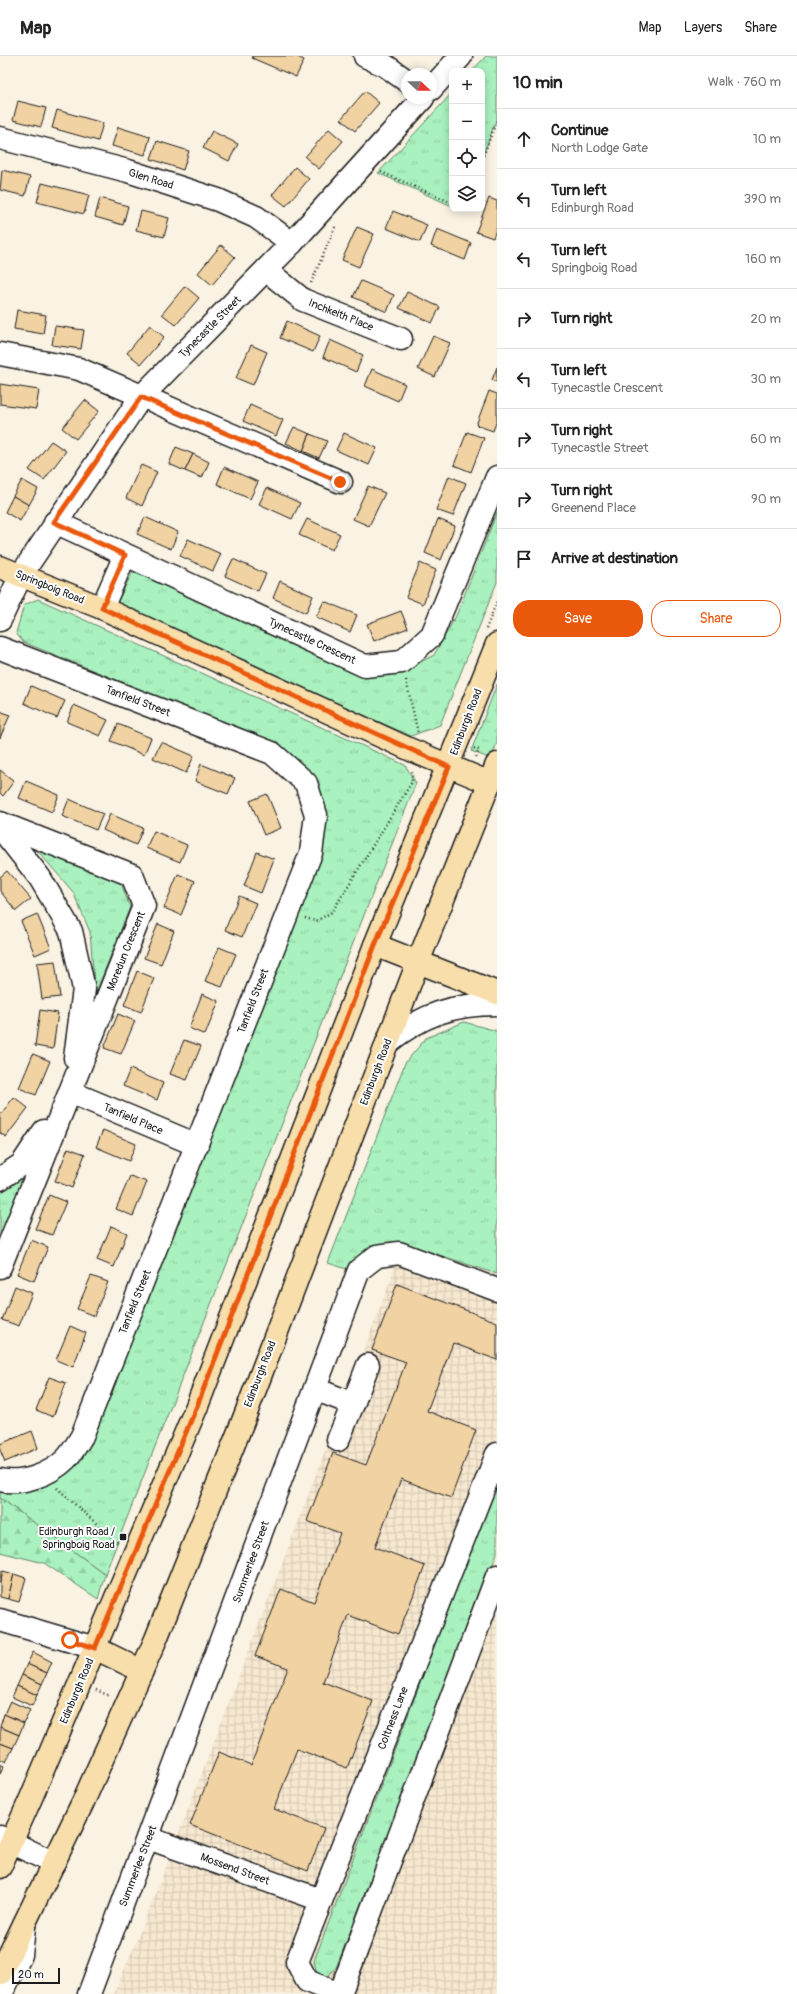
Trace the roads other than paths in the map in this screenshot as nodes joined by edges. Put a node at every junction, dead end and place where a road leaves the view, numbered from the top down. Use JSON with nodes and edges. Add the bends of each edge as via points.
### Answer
{"nodes":[{"id":1,"x":365,"y":56,"type":"edge"},
{"id":2,"x":461,"y":56,"type":"edge"},
{"id":3,"x":401,"y":77,"type":"edge"},
{"id":4,"x":437,"y":82,"type":"edge"},
{"id":5,"x":417,"y":104,"type":"edge"},
{"id":6,"x":0,"y":138,"type":"edge"},
{"id":7,"x":292,"y":243,"type":"junction"},
{"id":8,"x":266,"y":270,"type":"junction"},
{"id":9,"x":401,"y":339,"type":"dead end"},
{"id":10,"x":0,"y":354,"type":"edge"},
{"id":11,"x":141,"y":397,"type":"junction"},
{"id":12,"x":497,"y":476,"type":"edge"},
{"id":13,"x":340,"y":482,"type":"dead end"},
{"id":14,"x":54,"y":522,"type":"junction"},
{"id":15,"x":125,"y":555,"type":"junction"},
{"id":16,"x":0,"y":567,"type":"edge"},
{"id":17,"x":20,"y":575,"type":"junction"},
{"id":18,"x":102,"y":608,"type":"junction"},
{"id":19,"x":0,"y":620,"type":"edge"},
{"id":20,"x":497,"y":644,"type":"edge"},
{"id":21,"x":0,"y":648,"type":"edge"},
{"id":22,"x":449,"y":767,"type":"junction"},
{"id":23,"x":493,"y":773,"type":"edge"},
{"id":24,"x":0,"y":823,"type":"edge"},
{"id":25,"x":0,"y":827,"type":"edge"},
{"id":26,"x":375,"y":945,"type":"junction"},
{"id":27,"x":418,"y":962,"type":"junction"},
{"id":28,"x":497,"y":993,"type":"edge"},
{"id":29,"x":497,"y":1004,"type":"edge"},
{"id":30,"x":387,"y":1043,"type":"junction"},
{"id":31,"x":70,"y":1092,"type":"junction"},
{"id":32,"x":197,"y":1145,"type":"junction"},
{"id":33,"x":0,"y":1179,"type":"edge"},
{"id":34,"x":0,"y":1267,"type":"edge"},
{"id":35,"x":497,"y":1290,"type":"edge"},
{"id":36,"x":368,"y":1365,"type":"dead end"},
{"id":37,"x":315,"y":1389,"type":"junction"},
{"id":38,"x":353,"y":1404,"type":"junction"},
{"id":39,"x":338,"y":1440,"type":"dead end"},
{"id":40,"x":497,"y":1454,"type":"edge"},
{"id":41,"x":0,"y":1480,"type":"edge"},
{"id":42,"x":497,"y":1576,"type":"edge"},
{"id":43,"x":2,"y":1626,"type":"edge"},
{"id":44,"x":95,"y":1648,"type":"junction"},
{"id":45,"x":142,"y":1671,"type":"junction"},
{"id":46,"x":148,"y":1838,"type":"junction"},
{"id":47,"x":6,"y":1839,"type":"edge"},
{"id":48,"x":54,"y":1864,"type":"junction"},
{"id":49,"x":0,"y":1867,"type":"edge"},
{"id":50,"x":321,"y":1900,"type":"junction"},
{"id":51,"x":24,"y":1927,"type":"junction"},
{"id":52,"x":0,"y":1974,"type":"edge"},
{"id":53,"x":327,"y":1990,"type":"edge"},
{"id":54,"x":1,"y":1994,"type":"edge"},
{"id":55,"x":89,"y":1994,"type":"edge"}],
"edges":[{"from":1,"to":3,"type":"street"},
{"from":2,"to":4,"type":"street"},
{"from":5,"to":7,"type":"street","name":"Tynecastle Street"},
{"from":6,"to":7,"type":"street","name":"Glen Road","via":[[128,172],[218,200],[256,217]]},
{"from":7,"to":8,"type":"street","name":"Tynecastle Street"},
{"from":8,"to":9,"type":"street","name":"Inchkeith Place","via":[[303,300]]},
{"from":8,"to":11,"type":"street","name":"Tynecastle Street"},
{"from":10,"to":11,"type":"street","via":[[79,369]]},
{"from":11,"to":13,"type":"street"},
{"from":11,"to":14,"type":"street","name":"Tynecastle Street"},
{"from":12,"to":15,"type":"street","name":"Tynecastle Crescent","via":[[432,635],[402,662],[365,666]]},
{"from":14,"to":15,"type":"street","name":"Tynecastle Crescent"},
{"from":14,"to":17,"type":"street","name":"Tynecastle Street"},
{"from":15,"to":18,"type":"street"},
{"from":16,"to":17,"type":"main road","name":"Springboig Road"},
{"from":17,"to":18,"type":"main road","name":"Springboig Road"},
{"from":17,"to":19,"type":"street","name":"Tynecastle Street"},
{"from":18,"to":22,"type":"main road","name":"Springboig Road"},
{"from":20,"to":22,"type":"main road","name":"Edinburgh Road"},
{"from":21,"to":32,"type":"street","name":"Tanfield Street","via":[[272,753],[306,783],[316,815],[312,853]]},
{"from":22,"to":23,"type":"main road","name":"Springboig Road"},
{"from":22,"to":26,"type":"main road","name":"Edinburgh Road"},
{"from":23,"to":27,"type":"main road","name":"Edinburgh Road"},
{"from":24,"to":31,"type":"street","name":"Moredun Crescent","via":[[132,875],[144,906]]},
{"from":25,"to":31,"type":"street","name":"Moredun Crescent","via":[[40,878],[71,931],[84,989]]},
{"from":26,"to":27,"type":"main road"},
{"from":26,"to":44,"type":"main road","name":"Edinburgh Road","via":[[197,1406]]},
{"from":27,"to":28,"type":"main road"},
{"from":27,"to":30,"type":"main road","name":"Edinburgh Road"},
{"from":29,"to":30,"type":"street","via":[[473,1004],[450,1008],[425,1017]]},
{"from":30,"to":45,"type":"main road","name":"Edinburgh Road","via":[[237,1436]]},
{"from":31,"to":32,"type":"street","name":"Tanfield Place"},
{"from":31,"to":33,"type":"street","name":"Moredun Crescent","via":[[22,1164]]},
{"from":31,"to":34,"type":"street","name":"Moredun Crescent"},
{"from":32,"to":41,"type":"street","name":"Tanfield Street","via":[[82,1436],[65,1460],[46,1472],[30,1479],[10,1482]]},
{"from":35,"to":37,"type":"street","name":"Summerlee Street","via":[[399,1253],[377,1256],[359,1270]]},
{"from":36,"to":38,"type":"street"},
{"from":37,"to":38,"type":"street"},
{"from":37,"to":46,"type":"street","name":"Summerlee Street"},
{"from":38,"to":39,"type":"street"},
{"from":40,"to":50,"type":"street","name":"Coltness Lane"},
{"from":42,"to":53,"type":"street","name":"Coltness Lane"},
{"from":43,"to":44,"type":"street"},
{"from":44,"to":45,"type":"main road"},
{"from":44,"to":47,"type":"main road","name":"Edinburgh Road"},
{"from":45,"to":48,"type":"main road","name":"Edinburgh Road"},
{"from":46,"to":50,"type":"street","name":"Mossend Street"},
{"from":46,"to":55,"type":"street","name":"Summerlee Street"},
{"from":47,"to":48,"type":"street"},
{"from":47,"to":49,"type":"main road","name":"Edinburgh Road"},
{"from":48,"to":51,"type":"main road","name":"Edinburgh Road"},
{"from":50,"to":53,"type":"street","name":"Coltness Lane","via":[[297,1962]]},
{"from":51,"to":52,"type":"main road","name":"Edinburgh Road"},
{"from":51,"to":54,"type":"street","via":[[21,1955]]}]}
